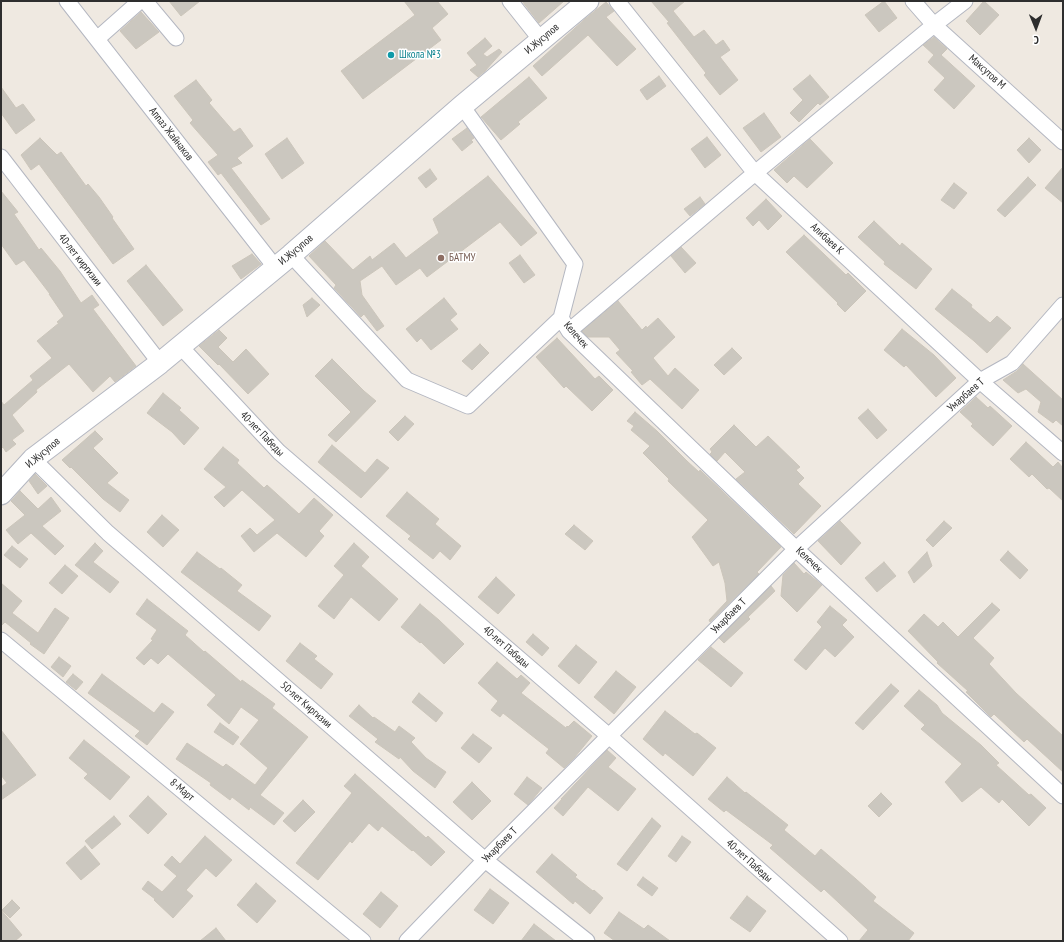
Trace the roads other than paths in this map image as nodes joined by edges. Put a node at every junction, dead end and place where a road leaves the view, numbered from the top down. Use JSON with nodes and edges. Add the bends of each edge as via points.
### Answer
{"nodes":[{"id":1,"x":67,"y":1,"type":"edge"},
{"id":2,"x":140,"y":1,"type":"edge"},
{"id":3,"x":145,"y":1,"type":"edge"},
{"id":4,"x":510,"y":1,"type":"edge"},
{"id":5,"x":588,"y":1,"type":"edge"},
{"id":6,"x":618,"y":1,"type":"edge"},
{"id":7,"x":913,"y":1,"type":"edge"},
{"id":8,"x":965,"y":1,"type":"edge"},
{"id":9,"x":934,"y":25,"type":"junction"},
{"id":10,"x":176,"y":38,"type":"dead end"},
{"id":11,"x":97,"y":39,"type":"junction"},
{"id":12,"x":541,"y":40,"type":"junction"},
{"id":13,"x":462,"y":106,"type":"junction"},
{"id":14,"x":1063,"y":142,"type":"edge"},
{"id":15,"x":1,"y":157,"type":"edge"},
{"id":16,"x":755,"y":172,"type":"junction"},
{"id":17,"x":283,"y":261,"type":"junction"},
{"id":18,"x":1063,"y":305,"type":"edge"},
{"id":19,"x":565,"y":324,"type":"junction"},
{"id":20,"x":180,"y":346,"type":"junction"},
{"id":21,"x":160,"y":363,"type":"junction"},
{"id":22,"x":980,"y":381,"type":"junction"},
{"id":23,"x":1063,"y":453,"type":"edge"},
{"id":24,"x":33,"y":459,"type":"junction"},
{"id":25,"x":1,"y":494,"type":"edge"},
{"id":26,"x":796,"y":548,"type":"junction"},
{"id":27,"x":1,"y":640,"type":"edge"},
{"id":28,"x":609,"y":736,"type":"junction"},
{"id":29,"x":1063,"y":796,"type":"edge"},
{"id":30,"x":485,"y":860,"type":"junction"},
{"id":31,"x":363,"y":941,"type":"edge"},
{"id":32,"x":407,"y":941,"type":"edge"},
{"id":33,"x":587,"y":941,"type":"edge"},
{"id":34,"x":840,"y":941,"type":"edge"}],
"edges":[{"from":1,"to":11,"type":"street","name":"Аппаз Жайнаков"},
{"from":2,"to":11,"type":"street"},
{"from":3,"to":10,"type":"street"},
{"from":4,"to":12,"type":"street"},
{"from":5,"to":12,"type":"street","name":"И.Жусупов"},
{"from":6,"to":16,"type":"street","name":"Алибаев К"},
{"from":7,"to":9,"type":"street","name":"Максутов М"},
{"from":8,"to":9,"type":"street"},
{"from":9,"to":14,"type":"street","name":"Максутов М"},
{"from":9,"to":16,"type":"street"},
{"from":11,"to":17,"type":"street","name":"Аппаз Жайнаков"},
{"from":12,"to":13,"type":"street","name":"И.Жусупов"},
{"from":13,"to":17,"type":"street","name":"И.Жусупов"},
{"from":13,"to":19,"type":"street","via":[[575,264]]},
{"from":15,"to":21,"type":"street","name":"40-лет киргизии"},
{"from":16,"to":19,"type":"street"},
{"from":16,"to":22,"type":"street","name":"Алибаев К"},
{"from":17,"to":19,"type":"street","name":"Аппаз Жайнаков","via":[[407,380],[468,406]]},
{"from":17,"to":20,"type":"street","name":"И.Жусупов"},
{"from":18,"to":22,"type":"street","name":"Умарбаев Т","via":[[1012,363]]},
{"from":19,"to":26,"type":"street","name":"Келечек"},
{"from":20,"to":21,"type":"street","name":"И.Жусупов"},
{"from":20,"to":28,"type":"street","name":"40-лет Пабеды","via":[[279,452]]},
{"from":21,"to":24,"type":"street","name":"И.Жусупов"},
{"from":22,"to":23,"type":"street","name":"Алибаев К"},
{"from":22,"to":26,"type":"street","name":"Умарбаев Т"},
{"from":24,"to":25,"type":"street","name":"И.Жусупов"},
{"from":24,"to":30,"type":"street","name":"50-лет Киргизии","via":[[108,533]]},
{"from":26,"to":28,"type":"street","name":"Умарбаев Т"},
{"from":26,"to":29,"type":"street","name":"Келечек"},
{"from":27,"to":31,"type":"street","name":"8-Март"},
{"from":28,"to":30,"type":"street","name":"Умарбаев Т"},
{"from":28,"to":34,"type":"street","name":"40-лет Пабеды"},
{"from":30,"to":32,"type":"street","name":"Умарбаев Т"},
{"from":30,"to":33,"type":"street","name":"50-лет Киргизии"}]}
